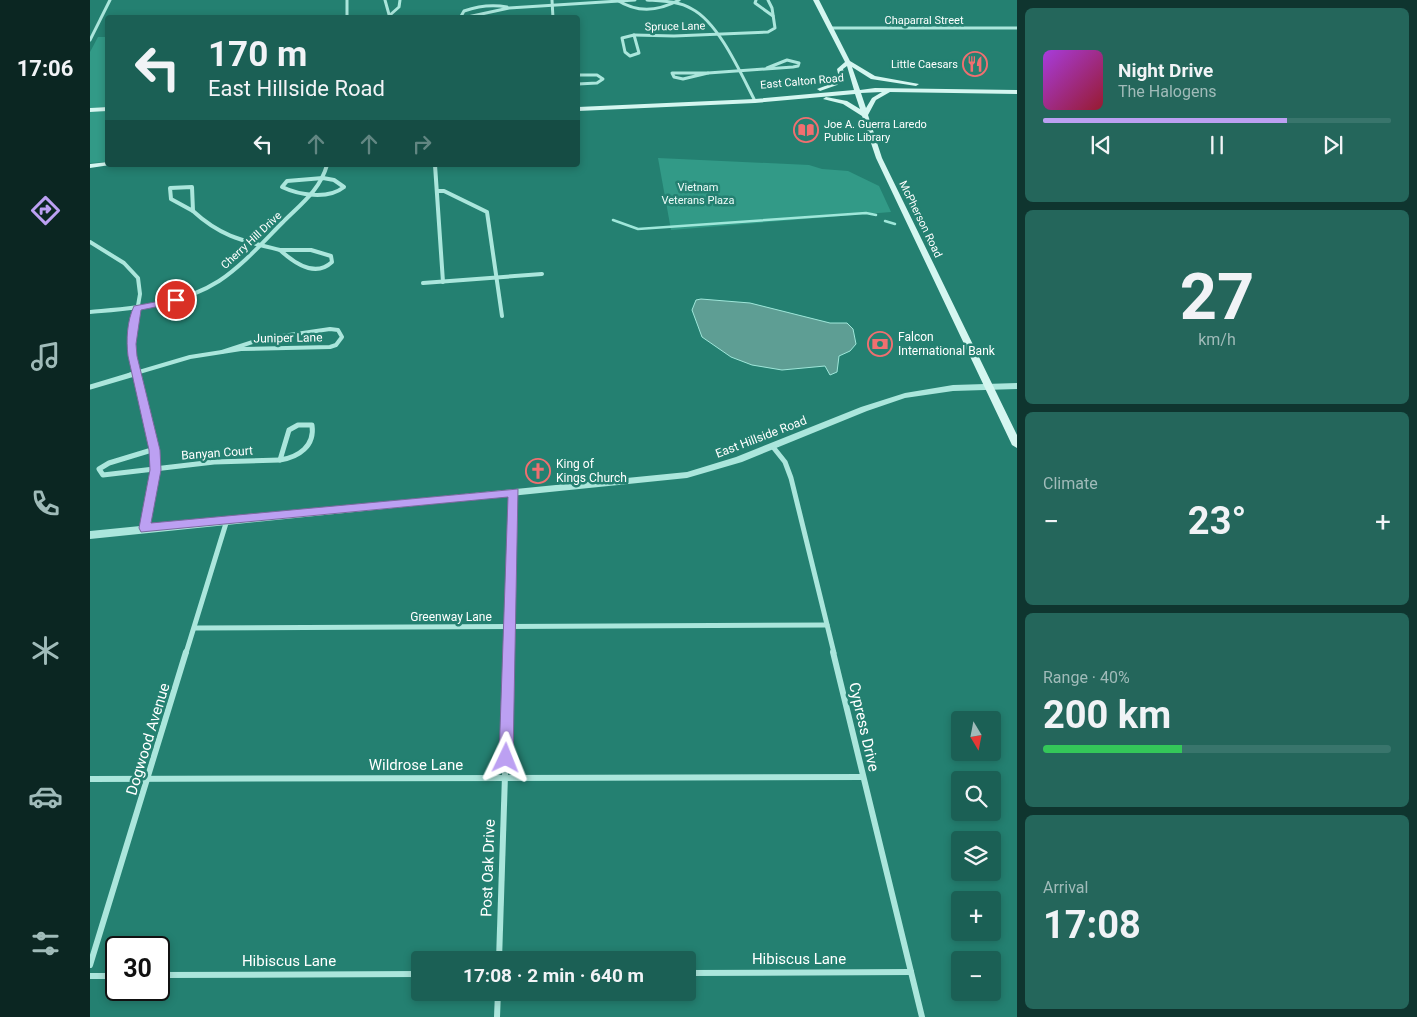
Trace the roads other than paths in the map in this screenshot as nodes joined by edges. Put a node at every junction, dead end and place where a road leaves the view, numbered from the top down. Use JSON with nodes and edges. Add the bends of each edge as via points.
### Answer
{"nodes":[{"id":1,"x":110,"y":0,"type":"edge"},
{"id":2,"x":348,"y":0,"type":"edge"},
{"id":3,"x":384,"y":0,"type":"edge"},
{"id":4,"x":400,"y":0,"type":"edge"},
{"id":5,"x":617,"y":0,"type":"edge"},
{"id":6,"x":635,"y":0,"type":"edge"},
{"id":7,"x":647,"y":0,"type":"edge"},
{"id":8,"x":680,"y":0,"type":"edge"},
{"id":9,"x":756,"y":0,"type":"edge"},
{"id":10,"x":768,"y":0,"type":"edge"},
{"id":11,"x":816,"y":0,"type":"edge"},
{"id":12,"x":552,"y":2,"type":"edge"},
{"id":13,"x":675,"y":3,"type":"junction"},
{"id":14,"x":509,"y":8,"type":"junction"},
{"id":15,"x":346,"y":15,"type":"edge"},
{"id":16,"x":390,"y":15,"type":"edge"},
{"id":17,"x":391,"y":15,"type":"edge"},
{"id":18,"x":463,"y":15,"type":"edge"},
{"id":19,"x":476,"y":15,"type":"edge"},
{"id":20,"x":553,"y":15,"type":"edge"},
{"id":21,"x":773,"y":16,"type":"junction"},
{"id":22,"x":831,"y":28,"type":"junction"},
{"id":23,"x":1017,"y":28,"type":"edge"},
{"id":24,"x":717,"y":34,"type":"junction"},
{"id":25,"x":634,"y":35,"type":"junction"},
{"id":26,"x":90,"y":40,"type":"edge"},
{"id":27,"x":848,"y":62,"type":"junction"},
{"id":28,"x":767,"y":68,"type":"junction"},
{"id":29,"x":738,"y":70,"type":"junction"},
{"id":30,"x":708,"y":73,"type":"junction"},
{"id":31,"x":580,"y":75,"type":"edge"},
{"id":32,"x":580,"y":84,"type":"edge"},
{"id":33,"x":917,"y":84,"type":"junction"},
{"id":34,"x":1017,"y":86,"type":"edge"},
{"id":35,"x":973,"y":88,"type":"junction"},
{"id":36,"x":820,"y":89,"type":"junction"},
{"id":37,"x":858,"y":89,"type":"junction"},
{"id":38,"x":1003,"y":89,"type":"junction"},
{"id":39,"x":896,"y":90,"type":"junction"},
{"id":40,"x":1017,"y":92,"type":"edge"},
{"id":41,"x":800,"y":97,"type":"junction"},
{"id":42,"x":753,"y":98,"type":"junction"},
{"id":43,"x":105,"y":109,"type":"edge"},
{"id":44,"x":580,"y":109,"type":"edge"},
{"id":45,"x":90,"y":110,"type":"edge"},
{"id":46,"x":866,"y":115,"type":"junction"},
{"id":47,"x":105,"y":164,"type":"edge"},
{"id":48,"x":90,"y":166,"type":"edge"},
{"id":49,"x":326,"y":167,"type":"edge"},
{"id":50,"x":435,"y":167,"type":"edge"},
{"id":51,"x":323,"y":178,"type":"junction"},
{"id":52,"x":437,"y":191,"type":"junction"},
{"id":53,"x":311,"y":195,"type":"junction"},
{"id":54,"x":193,"y":211,"type":"junction"},
{"id":55,"x":90,"y":242,"type":"edge"},
{"id":56,"x":259,"y":245,"type":"junction"},
{"id":57,"x":280,"y":250,"type":"junction"},
{"id":58,"x":542,"y":274,"type":"dead end"},
{"id":59,"x":497,"y":278,"type":"junction"},
{"id":60,"x":443,"y":282,"type":"junction"},
{"id":61,"x":423,"y":283,"type":"dead end"},
{"id":62,"x":137,"y":308,"type":"junction"},
{"id":63,"x":90,"y":312,"type":"edge"},
{"id":64,"x":502,"y":316,"type":"dead end"},
{"id":65,"x":222,"y":352,"type":"junction"},
{"id":66,"x":136,"y":373,"type":"junction"},
{"id":67,"x":1017,"y":386,"type":"edge"},
{"id":68,"x":90,"y":387,"type":"edge"},
{"id":69,"x":989,"y":387,"type":"junction"},
{"id":70,"x":1017,"y":445,"type":"edge"},
{"id":71,"x":773,"y":447,"type":"junction"},
{"id":72,"x":155,"y":450,"type":"junction"},
{"id":73,"x":280,"y":460,"type":"junction"},
{"id":74,"x":155,"y":470,"type":"junction"},
{"id":75,"x":514,"y":492,"type":"junction"},
{"id":76,"x":227,"y":520,"type":"junction"},
{"id":77,"x":145,"y":528,"type":"junction"},
{"id":78,"x":90,"y":535,"type":"edge"},
{"id":79,"x":827,"y":625,"type":"junction"},
{"id":80,"x":510,"y":626,"type":"junction"},
{"id":81,"x":195,"y":628,"type":"junction"},
{"id":82,"x":863,"y":776,"type":"junction"},
{"id":83,"x":505,"y":778,"type":"junction"},
{"id":84,"x":90,"y":779,"type":"edge"},
{"id":85,"x":149,"y":779,"type":"junction"},
{"id":86,"x":499,"y":951,"type":"edge"},
{"id":87,"x":90,"y":965,"type":"edge"},
{"id":88,"x":911,"y":972,"type":"junction"},
{"id":89,"x":696,"y":973,"type":"edge"},
{"id":90,"x":411,"y":974,"type":"edge"},
{"id":91,"x":170,"y":975,"type":"edge"},
{"id":92,"x":90,"y":976,"type":"edge"},
{"id":93,"x":105,"y":976,"type":"edge"},
{"id":94,"x":498,"y":1001,"type":"edge"},
{"id":95,"x":497,"y":1017,"type":"edge"},
{"id":96,"x":922,"y":1017,"type":"edge"}],
"edges":[{"from":1,"to":26,"type":"street"},
{"from":2,"to":15,"type":"street"},
{"from":3,"to":16,"type":"street"},
{"from":4,"to":17,"type":"street","via":[[399,7]]},
{"from":5,"to":6,"type":"street"},
{"from":5,"to":12,"type":"street"},
{"from":5,"to":13,"type":"street","via":[[629,7],[645,9]]},
{"from":7,"to":13,"type":"street"},
{"from":8,"to":13,"type":"street"},
{"from":9,"to":21,"type":"street","via":[[758,6]]},
{"from":10,"to":21,"type":"street"},
{"from":11,"to":22,"type":"main road","name":"McPherson Road"},
{"from":12,"to":14,"type":"street"},
{"from":12,"to":20,"type":"street"},
{"from":13,"to":24,"type":"street","via":[[701,14]]},
{"from":14,"to":18,"type":"street","via":[[479,6],[464,11]]},
{"from":14,"to":19,"type":"street"},
{"from":21,"to":24,"type":"street","name":"Spruce Lane","via":[[775,28],[768,32]]},
{"from":22,"to":23,"type":"street","name":"Chaparral Street"},
{"from":22,"to":27,"type":"main road","name":"McPherson Road"},
{"from":24,"to":25,"type":"street","name":"Spruce Lane"},
{"from":24,"to":29,"type":"street"},
{"from":25,"to":25,"type":"street","name":"Spruce Lane","via":[[622,38],[624,52],[630,56],[639,53]]},
{"from":27,"to":33,"type":"main road","via":[[873,78]]},
{"from":27,"to":36,"type":"main road","via":[[840,69],[840,81]]},
{"from":27,"to":37,"type":"main road","name":"McPherson Road"},
{"from":28,"to":28,"type":"street","via":[[793,67],[799,63],[787,60]]},
{"from":28,"to":29,"type":"street"},
{"from":29,"to":30,"type":"street"},
{"from":29,"to":42,"type":"street"},
{"from":30,"to":30,"type":"street","via":[[688,72],[672,73],[674,77],[683,79]]},
{"from":31,"to":32,"type":"street","via":[[597,75],[603,79],[597,83]]},
{"from":33,"to":35,"type":"main road","name":"East Calton Road"},
{"from":33,"to":37,"type":"main road","name":"East Calton Road"},
{"from":34,"to":38,"type":"main road","name":"East Calton Road"},
{"from":35,"to":38,"type":"main road","name":"East Calton Road"},
{"from":35,"to":39,"type":"main road","name":"East Calton Road"},
{"from":36,"to":37,"type":"main road","name":"East Calton Road"},
{"from":36,"to":42,"type":"main road","name":"East Calton Road"},
{"from":37,"to":39,"type":"main road","name":"East Calton Road"},
{"from":37,"to":41,"type":"main road","name":"East Calton Road"},
{"from":37,"to":46,"type":"main road","name":"McPherson Road"},
{"from":38,"to":40,"type":"main road","name":"East Calton Road"},
{"from":39,"to":46,"type":"main road","via":[[879,94]]},
{"from":41,"to":42,"type":"main road","name":"East Calton Road"},
{"from":41,"to":46,"type":"main road","via":[[840,101]]},
{"from":42,"to":44,"type":"main road","name":"East Calton Road"},
{"from":43,"to":45,"type":"main road"},
{"from":46,"to":69,"type":"main road","name":"McPherson Road","via":[[879,158]]},
{"from":47,"to":48,"type":"main road"},
{"from":49,"to":51,"type":"street","name":"Cherry Hill Drive"},
{"from":50,"to":52,"type":"street"},
{"from":51,"to":53,"type":"street","name":"Cherry Hill Drive"},
{"from":51,"to":53,"type":"street","via":[[334,180],[344,188]]},
{"from":51,"to":53,"type":"street","via":[[287,181],[282,187]]},
{"from":52,"to":59,"type":"street","via":[[444,191],[487,212]]},
{"from":52,"to":60,"type":"street"},
{"from":53,"to":56,"type":"street","name":"Cherry Hill Drive"},
{"from":54,"to":54,"type":"street","via":[[192,187],[170,188],[171,199]]},
{"from":54,"to":56,"type":"street","via":[[221,234]]},
{"from":55,"to":62,"type":"street","via":[[135,272],[140,288]]},
{"from":56,"to":57,"type":"street"},
{"from":56,"to":62,"type":"street","name":"Cherry Hill Drive","via":[[230,273],[204,289],[176,300]]},
{"from":57,"to":57,"type":"street","via":[[292,261],[312,270],[323,269],[332,262],[328,254],[311,250]]},
{"from":58,"to":59,"type":"street"},
{"from":59,"to":60,"type":"street"},
{"from":59,"to":64,"type":"street"},
{"from":60,"to":61,"type":"street"},
{"from":62,"to":63,"type":"street","name":"Cherry Hill Drive"},
{"from":62,"to":66,"type":"street","via":[[131,344]]},
{"from":65,"to":65,"type":"street","name":"Juniper Lane","via":[[330,347],[342,337],[338,330],[330,329],[283,334]]},
{"from":65,"to":66,"type":"street","name":"Juniper Lane","via":[[190,357]]},
{"from":66,"to":68,"type":"street","name":"Juniper Lane"},
{"from":66,"to":72,"type":"street"},
{"from":67,"to":69,"type":"street","name":"East Hillside Road"},
{"from":69,"to":70,"type":"main road","name":"McPherson Road"},
{"from":69,"to":71,"type":"street","name":"East Hillside Road","via":[[936,390],[891,399]]},
{"from":71,"to":75,"type":"street","name":"East Hillside Road","via":[[721,467],[687,475]]},
{"from":71,"to":79,"type":"street","name":"Cypress Drive","via":[[791,478]]},
{"from":72,"to":74,"type":"street"},
{"from":72,"to":74,"type":"street","name":"Banyan Court","via":[[99,469],[103,475]]},
{"from":73,"to":73,"type":"street","name":"Banyan Court","via":[[305,450],[311,441],[312,425],[298,425],[289,430]]},
{"from":73,"to":74,"type":"street","name":"Banyan Court","via":[[214,462]]},
{"from":74,"to":77,"type":"street"},
{"from":75,"to":76,"type":"street","name":"East Hillside Road"},
{"from":75,"to":80,"type":"street","name":"Post Oak Drive"},
{"from":76,"to":77,"type":"street","name":"East Hillside Road"},
{"from":76,"to":81,"type":"street","name":"Dogwood Avenue"},
{"from":77,"to":78,"type":"street","name":"East Hillside Road"},
{"from":79,"to":80,"type":"street","name":"Greenway Lane"},
{"from":79,"to":82,"type":"street","name":"Cypress Drive"},
{"from":80,"to":81,"type":"street","name":"Greenway Lane"},
{"from":80,"to":83,"type":"street","name":"Post Oak Drive"},
{"from":81,"to":85,"type":"street","name":"Dogwood Avenue"},
{"from":82,"to":83,"type":"street","name":"Wildrose Lane"},
{"from":82,"to":88,"type":"street","name":"Cypress Drive"},
{"from":83,"to":85,"type":"street","name":"Wildrose Lane"},
{"from":83,"to":86,"type":"street","name":"Post Oak Drive"},
{"from":84,"to":85,"type":"street","name":"Wildrose Lane"},
{"from":85,"to":87,"type":"street","name":"Dogwood Avenue"},
{"from":88,"to":89,"type":"street","name":"Hibiscus Lane"},
{"from":88,"to":96,"type":"street","name":"Cypress Drive"},
{"from":90,"to":91,"type":"street","name":"Hibiscus Lane"},
{"from":92,"to":93,"type":"street"},
{"from":94,"to":95,"type":"street"}]}
